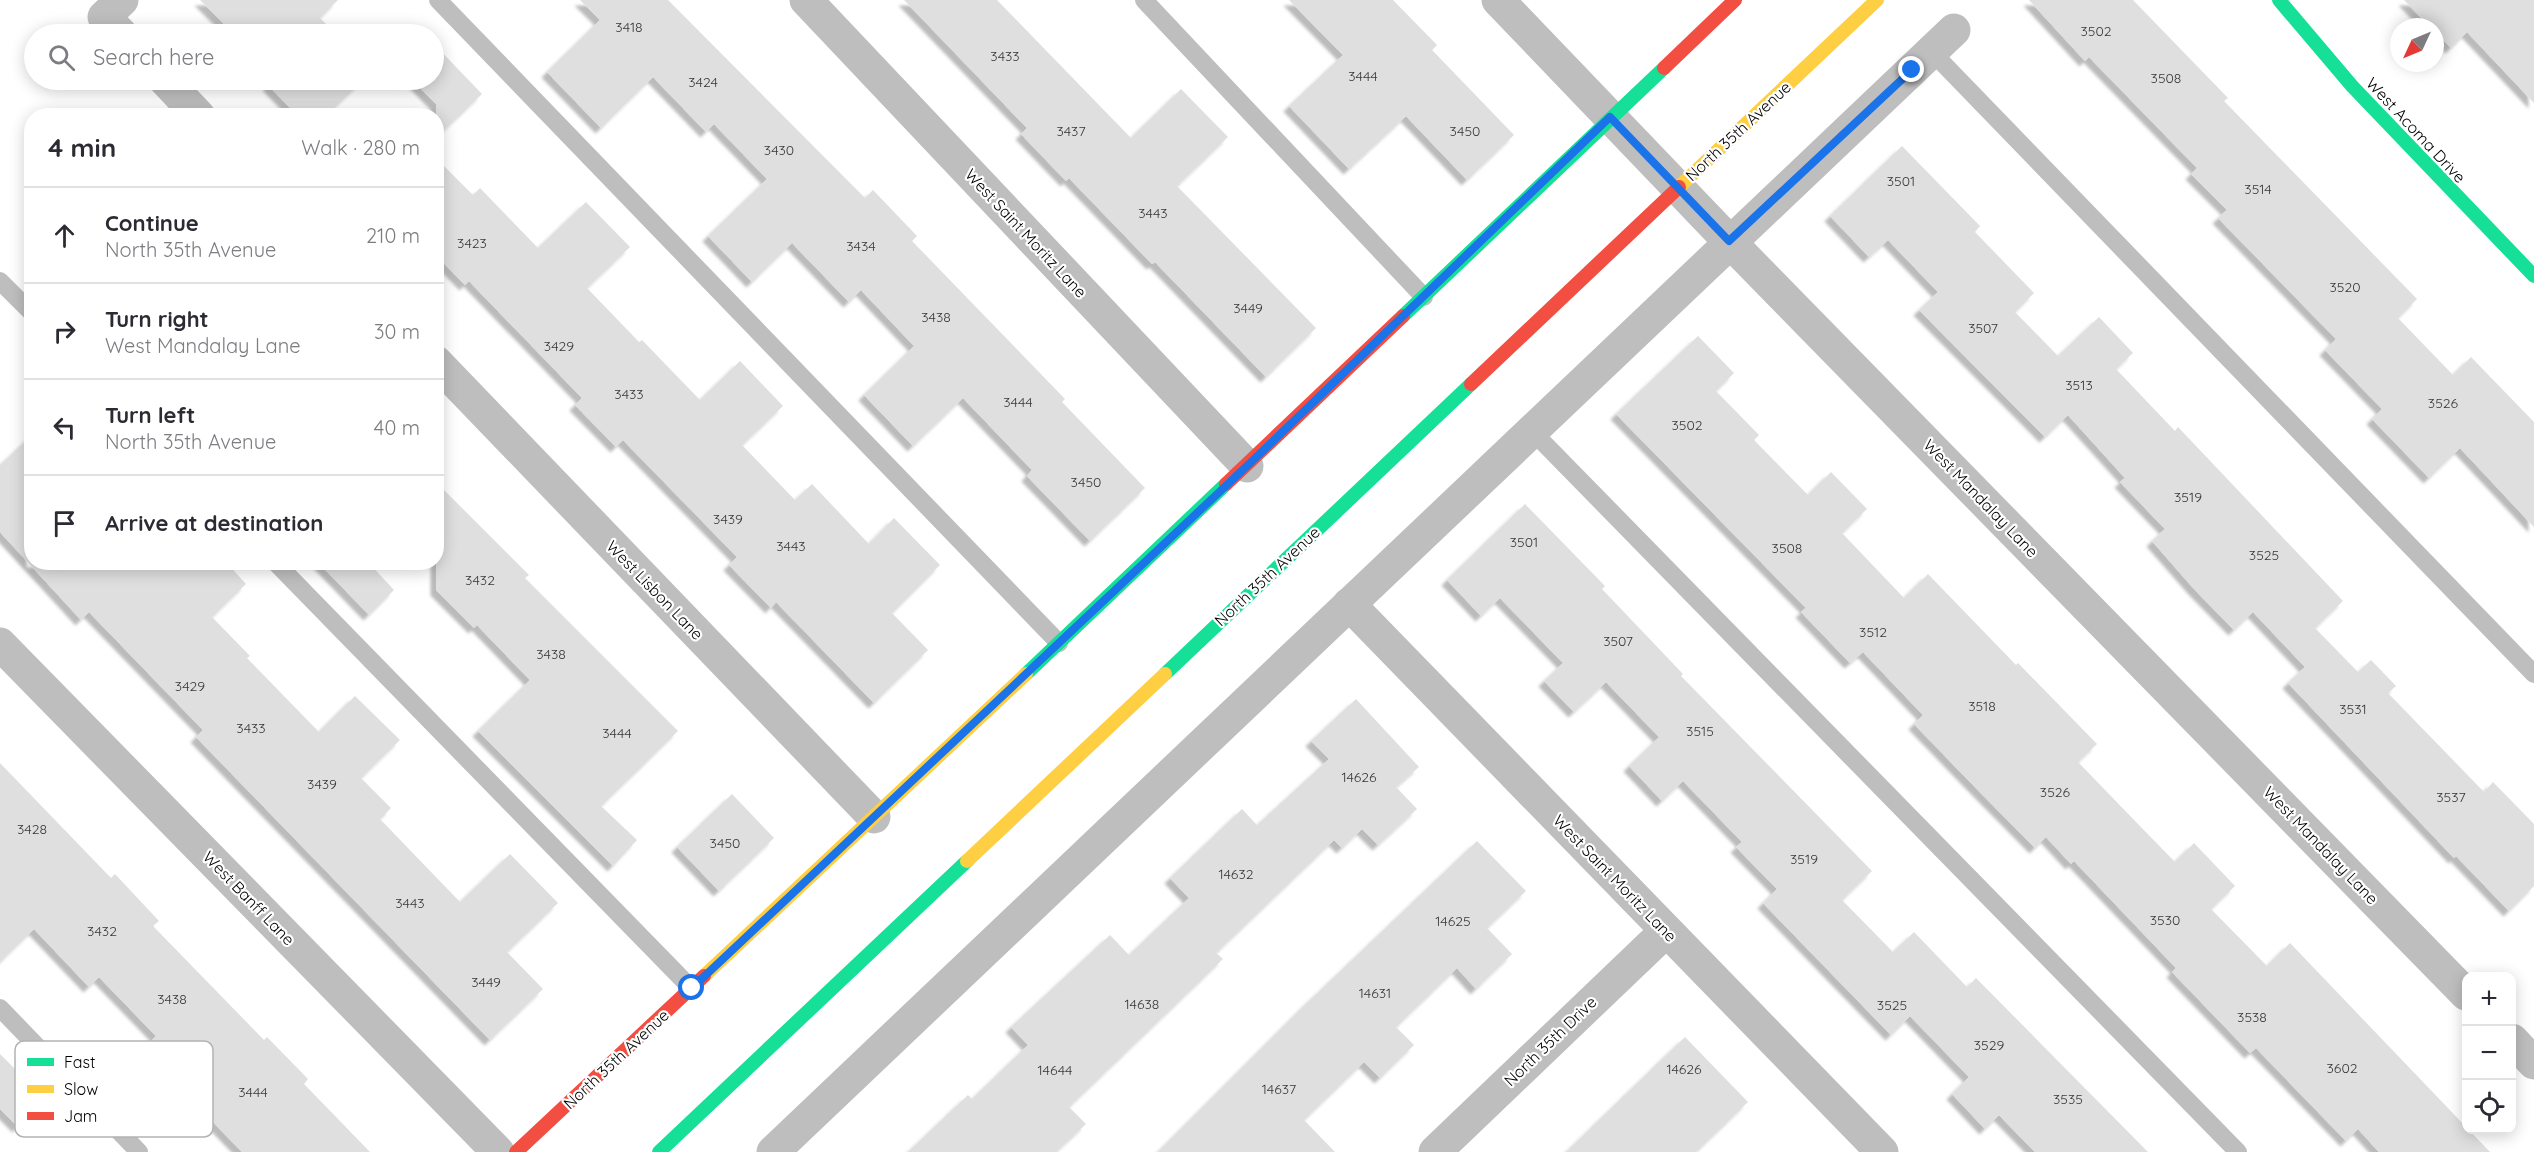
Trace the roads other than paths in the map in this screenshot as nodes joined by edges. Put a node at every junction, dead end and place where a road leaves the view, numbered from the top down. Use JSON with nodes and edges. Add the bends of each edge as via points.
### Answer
{"nodes":[{"id":1,"x":438,"y":0,"type":"edge"},
{"id":2,"x":806,"y":0,"type":"edge"},
{"id":3,"x":1144,"y":0,"type":"edge"},
{"id":4,"x":1498,"y":0,"type":"edge"},
{"id":5,"x":1735,"y":0,"type":"edge"},
{"id":6,"x":1876,"y":0,"type":"edge"},
{"id":7,"x":2279,"y":0,"type":"edge"},
{"id":8,"x":1942,"y":40,"type":"joint"},
{"id":9,"x":174,"y":90,"type":"edge"},
{"id":10,"x":191,"y":108,"type":"edge"},
{"id":11,"x":1610,"y":117,"type":"junction"},
{"id":12,"x":1677,"y":187,"type":"junction"},
{"id":13,"x":1729,"y":241,"type":"junction"},
{"id":14,"x":2534,"y":276,"type":"edge"},
{"id":15,"x":0,"y":281,"type":"edge"},
{"id":16,"x":1424,"y":297,"type":"junction"},
{"id":17,"x":24,"y":305,"type":"edge"},
{"id":18,"x":444,"y":370,"type":"edge"},
{"id":19,"x":1531,"y":430,"type":"junction"},
{"id":20,"x":1247,"y":466,"type":"junction"},
{"id":21,"x":283,"y":570,"type":"edge"},
{"id":22,"x":1350,"y":604,"type":"junction"},
{"id":23,"x":1059,"y":643,"type":"junction"},
{"id":24,"x":0,"y":645,"type":"edge"},
{"id":25,"x":2534,"y":674,"type":"edge"},
{"id":26,"x":874,"y":817,"type":"junction"},
{"id":27,"x":1666,"y":931,"type":"junction"},
{"id":28,"x":692,"y":988,"type":"junction"},
{"id":29,"x":2462,"y":990,"type":"edge"},
{"id":30,"x":0,"y":1008,"type":"edge"},
{"id":31,"x":32,"y":1041,"type":"edge"},
{"id":32,"x":2516,"y":1045,"type":"edge"},
{"id":33,"x":2534,"y":1063,"type":"edge"},
{"id":34,"x":125,"y":1137,"type":"edge"},
{"id":35,"x":139,"y":1152,"type":"edge"},
{"id":36,"x":498,"y":1152,"type":"edge"},
{"id":37,"x":516,"y":1152,"type":"edge"},
{"id":38,"x":659,"y":1152,"type":"edge"},
{"id":39,"x":773,"y":1152,"type":"edge"},
{"id":40,"x":1435,"y":1152,"type":"edge"},
{"id":41,"x":1882,"y":1152,"type":"edge"},
{"id":42,"x":2238,"y":1152,"type":"edge"}],
"edges":[{"from":1,"to":23,"type":"lane"},
{"from":2,"to":20,"type":"street","name":"West Saint Moritz Lane"},
{"from":3,"to":16,"type":"lane"},
{"from":4,"to":11,"type":"street","name":"West Mandalay Lane"},
{"from":5,"to":11,"type":"street","name":"North 35th Avenue"},
{"from":6,"to":12,"type":"street","name":"North 35th Avenue"},
{"from":7,"to":14,"type":"street","name":"West Acoma Drive","via":[[2352,86]]},
{"from":8,"to":13,"type":"street"},
{"from":8,"to":25,"type":"lane"},
{"from":9,"to":10,"type":"street"},
{"from":11,"to":12,"type":"street","name":"West Mandalay Lane"},
{"from":11,"to":16,"type":"street","name":"North 35th Avenue"},
{"from":12,"to":13,"type":"street","name":"West Mandalay Lane"},
{"from":12,"to":38,"type":"street","name":"North 35th Avenue"},
{"from":13,"to":19,"type":"street"},
{"from":13,"to":29,"type":"street","name":"West Mandalay Lane"},
{"from":15,"to":17,"type":"lane"},
{"from":16,"to":20,"type":"street","name":"North 35th Avenue"},
{"from":18,"to":26,"type":"street","name":"West Lisbon Lane"},
{"from":19,"to":22,"type":"street"},
{"from":19,"to":42,"type":"lane"},
{"from":20,"to":23,"type":"street","name":"North 35th Avenue"},
{"from":21,"to":28,"type":"lane"},
{"from":22,"to":27,"type":"street","name":"West Saint Moritz Lane"},
{"from":22,"to":39,"type":"street"},
{"from":23,"to":26,"type":"street","name":"North 35th Avenue"},
{"from":24,"to":36,"type":"street","name":"West Banff Lane"},
{"from":26,"to":28,"type":"street","name":"North 35th Avenue"},
{"from":27,"to":40,"type":"street","name":"North 35th Drive"},
{"from":27,"to":41,"type":"street","name":"West Saint Moritz Lane"},
{"from":28,"to":37,"type":"street","name":"North 35th Avenue"},
{"from":30,"to":31,"type":"lane"},
{"from":32,"to":33,"type":"street"},
{"from":34,"to":35,"type":"lane"}]}
